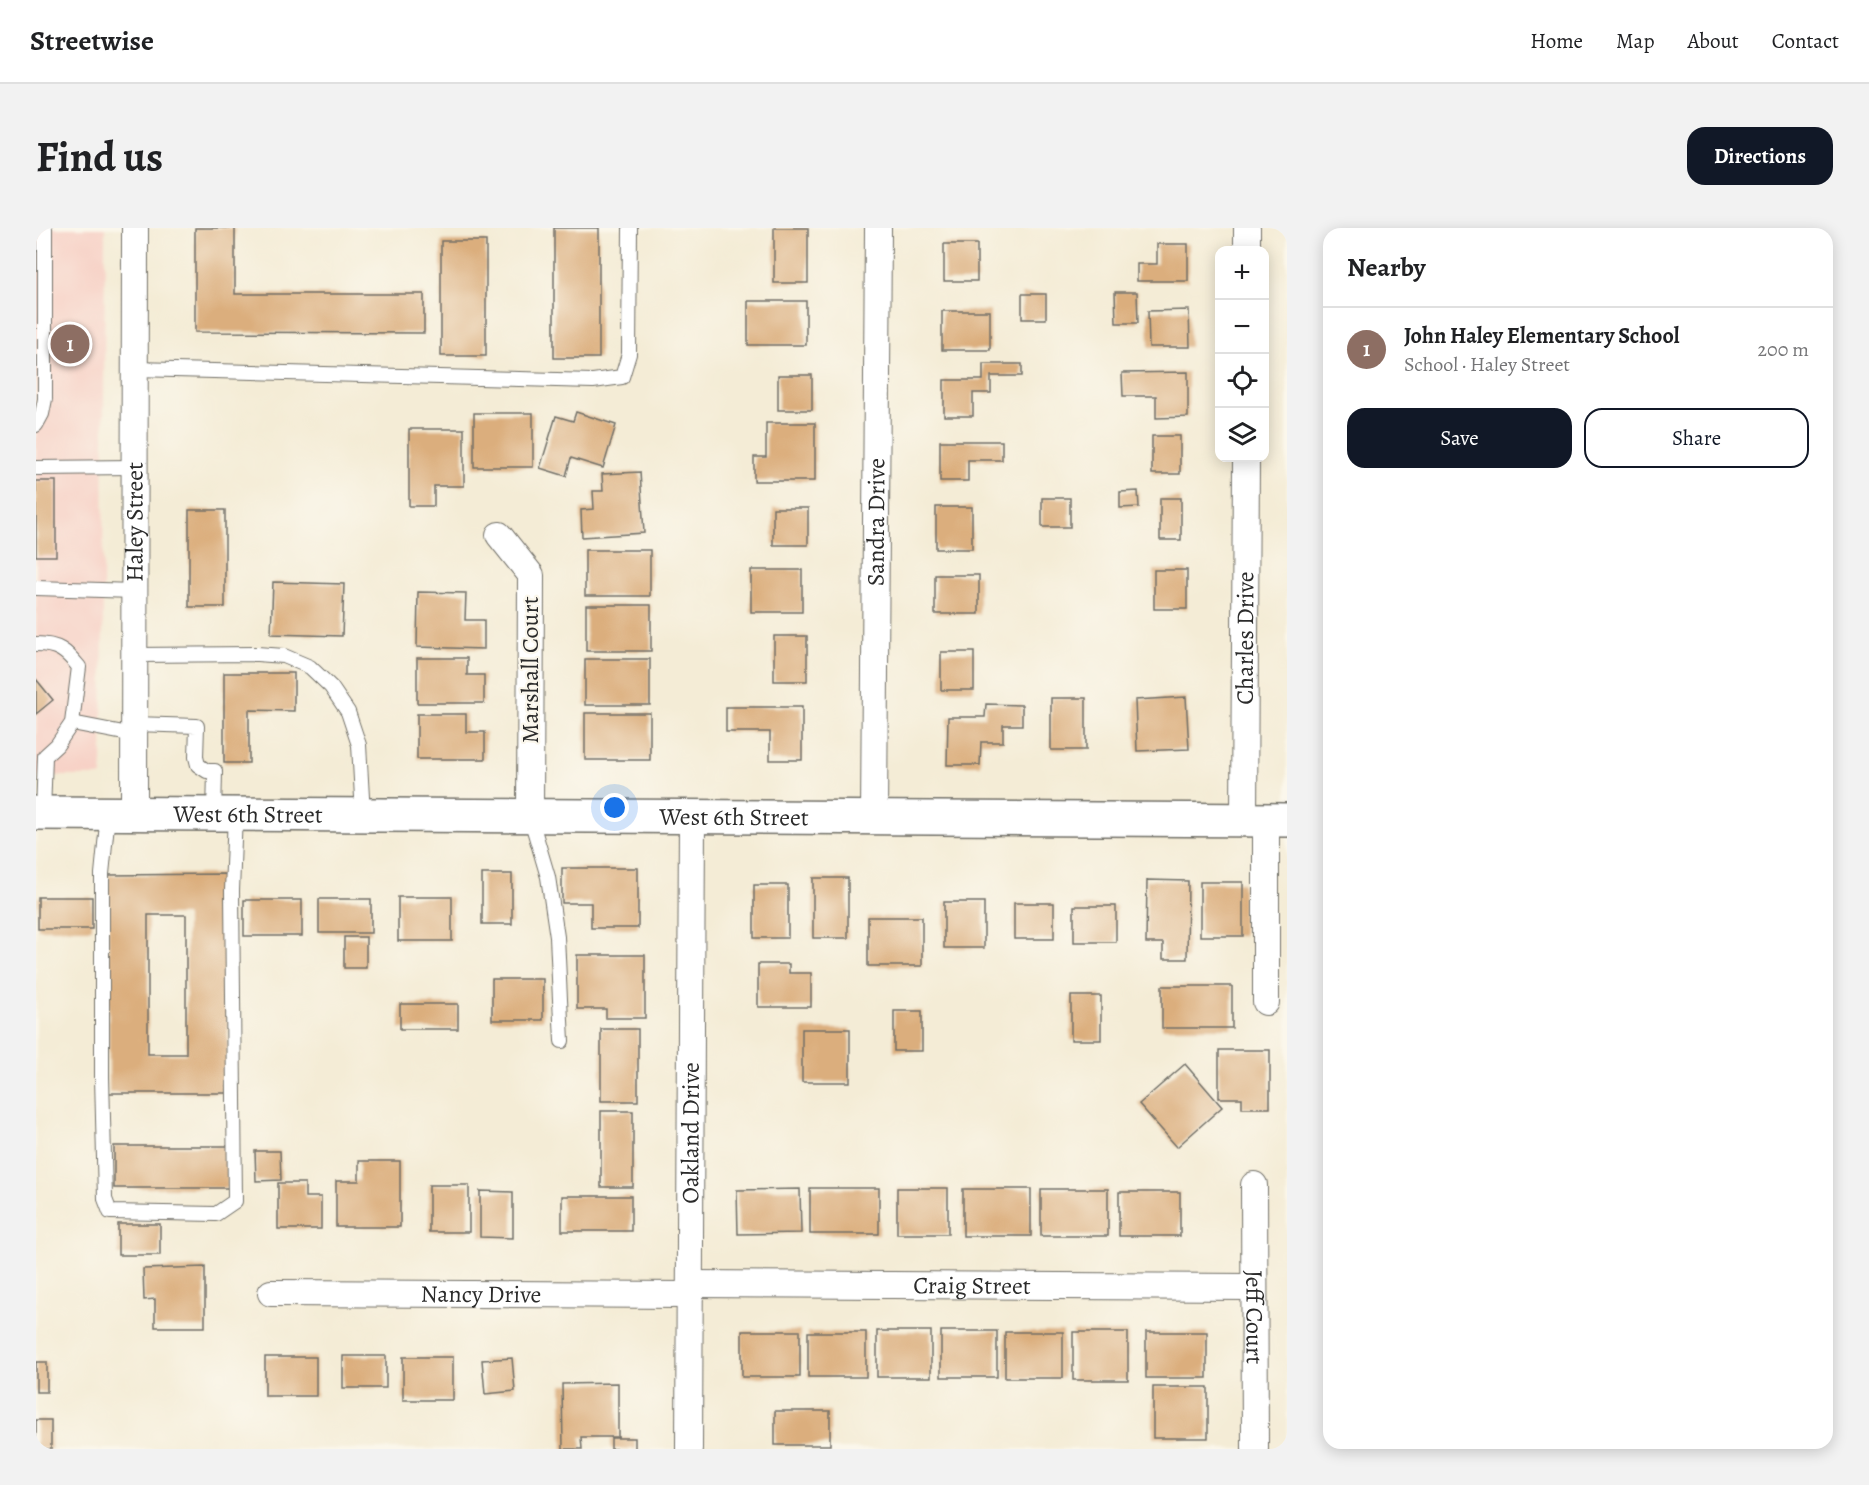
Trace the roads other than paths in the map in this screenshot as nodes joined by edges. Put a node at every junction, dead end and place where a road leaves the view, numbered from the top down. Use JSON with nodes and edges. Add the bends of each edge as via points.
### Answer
{"nodes":[{"id":1,"x":45,"y":228,"type":"edge"},
{"id":2,"x":135,"y":228,"type":"edge"},
{"id":3,"x":630,"y":228,"type":"edge"},
{"id":4,"x":878,"y":228,"type":"edge"},
{"id":5,"x":1247,"y":228,"type":"edge"},
{"id":6,"x":1247,"y":246,"type":"edge"},
{"id":7,"x":135,"y":369,"type":"junction"},
{"id":8,"x":36,"y":425,"type":"edge"},
{"id":9,"x":1246,"y":462,"type":"edge"},
{"id":10,"x":135,"y":466,"type":"junction"},
{"id":11,"x":36,"y":468,"type":"edge"},
{"id":12,"x":499,"y":535,"type":"dead end"},
{"id":13,"x":36,"y":588,"type":"edge"},
{"id":14,"x":134,"y":591,"type":"junction"},
{"id":15,"x":36,"y":644,"type":"edge"},
{"id":16,"x":134,"y":655,"type":"junction"},
{"id":17,"x":72,"y":723,"type":"junction"},
{"id":18,"x":134,"y":729,"type":"junction"},
{"id":19,"x":40,"y":755,"type":"edge"},
{"id":20,"x":39,"y":813,"type":"edge"},
{"id":21,"x":121,"y":814,"type":"junction"},
{"id":22,"x":224,"y":814,"type":"junction"},
{"id":23,"x":363,"y":815,"type":"junction"},
{"id":24,"x":530,"y":816,"type":"junction"},
{"id":25,"x":692,"y":817,"type":"junction"},
{"id":26,"x":874,"y":818,"type":"junction"},
{"id":27,"x":1265,"y":820,"type":"edge"},
{"id":28,"x":1266,"y":1002,"type":"dead end"},
{"id":29,"x":562,"y":1041,"type":"dead end"},
{"id":30,"x":1254,"y":1185,"type":"dead end"},
{"id":31,"x":1253,"y":1287,"type":"junction"},
{"id":32,"x":690,"y":1289,"type":"junction"},
{"id":33,"x":272,"y":1293,"type":"dead end"},
{"id":34,"x":689,"y":1449,"type":"edge"},
{"id":35,"x":1255,"y":1449,"type":"edge"}],
"edges":[{"from":1,"to":8,"type":"lane","via":[[45,399]]},
{"from":2,"to":7,"type":"street","name":"Haley Street"},
{"from":3,"to":7,"type":"lane","via":[[629,354],[622,377],[592,381]]},
{"from":4,"to":26,"type":"street","name":"Sandra Drive"},
{"from":5,"to":6,"type":"street"},
{"from":7,"to":10,"type":"street","name":"Haley Street"},
{"from":9,"to":27,"type":"street","name":"Charles Drive"},
{"from":10,"to":11,"type":"lane"},
{"from":10,"to":14,"type":"street","name":"Haley Street"},
{"from":12,"to":24,"type":"street","name":"Marshall Court","via":[[531,574]]},
{"from":13,"to":14,"type":"lane"},
{"from":14,"to":16,"type":"street","name":"Haley Street"},
{"from":15,"to":17,"type":"lane","via":[[49,644],[67,652],[79,667]]},
{"from":16,"to":18,"type":"street","name":"Haley Street"},
{"from":16,"to":23,"type":"lane","via":[[257,654],[284,656],[310,667],[331,687],[348,712],[359,746]]},
{"from":17,"to":18,"type":"lane"},
{"from":17,"to":19,"type":"lane","via":[[57,745]]},
{"from":18,"to":21,"type":"street","name":"Haley Street"},
{"from":18,"to":22,"type":"lane","via":[[197,726],[198,765],[215,771]]},
{"from":19,"to":20,"type":"lane"},
{"from":20,"to":21,"type":"street","name":"West 6th Street"},
{"from":21,"to":22,"type":"street","name":"West 6th Street"},
{"from":21,"to":22,"type":"lane","via":[[102,874],[105,1199],[110,1212],[216,1214],[235,1201],[232,903]]},
{"from":22,"to":23,"type":"street","name":"West 6th Street"},
{"from":23,"to":24,"type":"street","name":"West 6th Street"},
{"from":24,"to":25,"type":"street","name":"West 6th Street"},
{"from":24,"to":29,"type":"lane","via":[[548,877],[557,937]]},
{"from":25,"to":26,"type":"street","name":"West 6th Street"},
{"from":25,"to":32,"type":"street","name":"Oakland Drive"},
{"from":26,"to":27,"type":"street","name":"West 6th Street"},
{"from":27,"to":28,"type":"street","name":"Charles Drive"},
{"from":30,"to":31,"type":"street","name":"Jeff Court"},
{"from":31,"to":32,"type":"street","name":"Craig Street"},
{"from":31,"to":35,"type":"street","name":"Jeff Court"},
{"from":32,"to":33,"type":"street","name":"Nancy Drive"},
{"from":32,"to":34,"type":"street","name":"Oakland Drive"}]}
